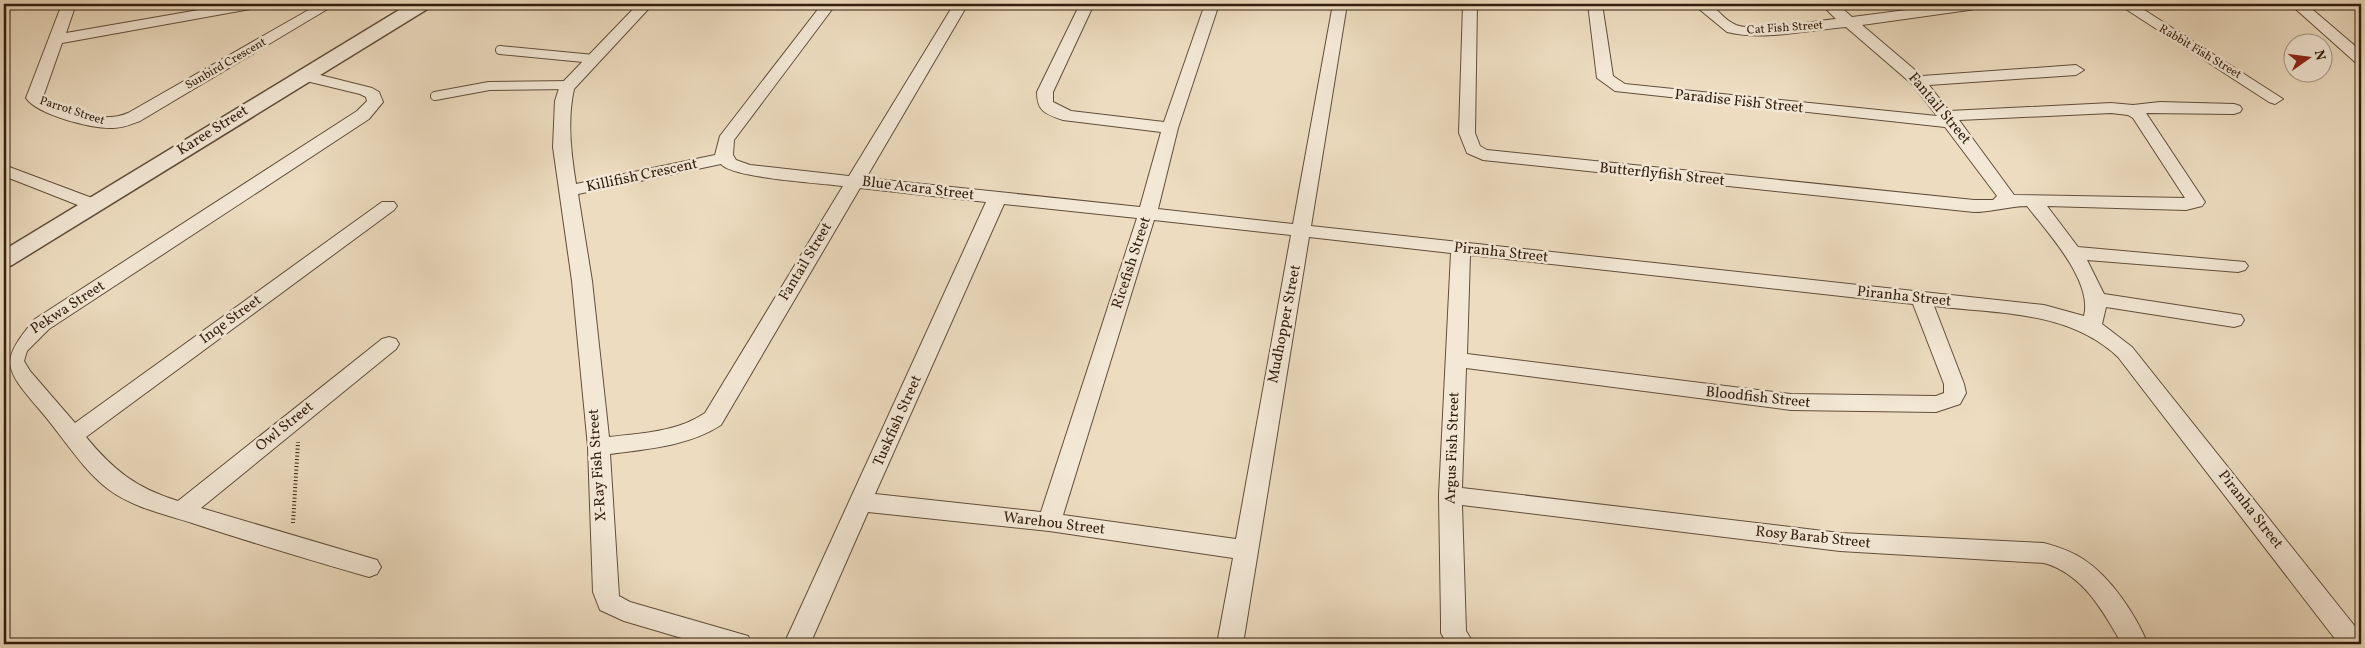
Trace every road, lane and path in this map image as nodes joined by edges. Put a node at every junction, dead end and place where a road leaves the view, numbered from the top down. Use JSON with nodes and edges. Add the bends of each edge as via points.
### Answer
{"nodes":[{"id":1,"x":69,"y":4,"type":"edge"},
{"id":2,"x":256,"y":4,"type":"edge"},
{"id":3,"x":329,"y":4,"type":"edge"},
{"id":4,"x":422,"y":4,"type":"edge"},
{"id":5,"x":646,"y":4,"type":"edge"},
{"id":6,"x":829,"y":4,"type":"edge"},
{"id":7,"x":961,"y":4,"type":"edge"},
{"id":8,"x":1087,"y":4,"type":"edge"},
{"id":9,"x":1212,"y":4,"type":"edge"},
{"id":10,"x":1340,"y":4,"type":"edge"},
{"id":11,"x":1470,"y":4,"type":"edge"},
{"id":12,"x":1595,"y":4,"type":"edge"},
{"id":13,"x":1700,"y":4,"type":"edge"},
{"id":14,"x":1828,"y":4,"type":"edge"},
{"id":15,"x":2125,"y":4,"type":"edge"},
{"id":16,"x":2297,"y":4,"type":"edge"},
{"id":17,"x":1969,"y":6,"type":"dead end"},
{"id":18,"x":1850,"y":22,"type":"junction"},
{"id":19,"x":54,"y":40,"type":"junction"},
{"id":20,"x":500,"y":50,"type":"dead end"},
{"id":21,"x":594,"y":59,"type":"junction"},
{"id":22,"x":2361,"y":59,"type":"edge"},
{"id":23,"x":2076,"y":70,"type":"dead end"},
{"id":24,"x":304,"y":76,"type":"junction"},
{"id":25,"x":1918,"y":82,"type":"junction"},
{"id":26,"x":570,"y":85,"type":"junction"},
{"id":27,"x":434,"y":96,"type":"dead end"},
{"id":28,"x":2275,"y":99,"type":"dead end"},
{"id":29,"x":2234,"y":109,"type":"dead end"},
{"id":30,"x":2133,"y":110,"type":"junction"},
{"id":31,"x":1949,"y":119,"type":"junction"},
{"id":32,"x":121,"y":122,"type":"joint"},
{"id":33,"x":1170,"y":128,"type":"junction"},
{"id":34,"x":725,"y":158,"type":"junction"},
{"id":35,"x":4,"y":170,"type":"edge"},
{"id":36,"x":856,"y":182,"type":"junction"},
{"id":37,"x":569,"y":191,"type":"junction"},
{"id":38,"x":997,"y":198,"type":"junction"},
{"id":39,"x":2033,"y":201,"type":"junction"},
{"id":40,"x":2002,"y":203,"type":"junction"},
{"id":41,"x":94,"y":204,"type":"junction"},
{"id":42,"x":388,"y":206,"type":"dead end"},
{"id":43,"x":1148,"y":215,"type":"junction"},
{"id":44,"x":1302,"y":231,"type":"junction"},
{"id":45,"x":1461,"y":249,"type":"junction"},
{"id":46,"x":2071,"y":253,"type":"junction"},
{"id":47,"x":4,"y":260,"type":"edge"},
{"id":48,"x":2238,"y":266,"type":"dead end"},
{"id":49,"x":1921,"y":299,"type":"junction"},
{"id":50,"x":2096,"y":299,"type":"junction"},
{"id":51,"x":2234,"y":320,"type":"dead end"},
{"id":52,"x":2091,"y":326,"type":"junction"},
{"id":53,"x":389,"y":344,"type":"dead end"},
{"id":54,"x":1457,"y":360,"type":"junction"},
{"id":55,"x":300,"y":414,"type":"junction"},
{"id":56,"x":73,"y":435,"type":"junction"},
{"id":57,"x":599,"y":447,"type":"junction"},
{"id":58,"x":1450,"y":495,"type":"junction"},
{"id":59,"x":862,"y":502,"type":"junction"},
{"id":60,"x":182,"y":510,"type":"junction"},
{"id":61,"x":1049,"y":522,"type":"junction"},
{"id":62,"x":291,"y":546,"type":"junction"},
{"id":63,"x":1246,"y":550,"type":"junction"},
{"id":64,"x":369,"y":567,"type":"dead end"},
{"id":65,"x":739,"y":644,"type":"edge"},
{"id":66,"x":797,"y":644,"type":"edge"},
{"id":67,"x":1230,"y":644,"type":"edge"},
{"id":68,"x":1461,"y":644,"type":"edge"},
{"id":69,"x":2135,"y":644,"type":"edge"},
{"id":70,"x":2354,"y":644,"type":"edge"}],
"edges":[{"from":1,"to":19,"type":"street","name":"Parrot Street"},
{"from":2,"to":19,"type":"street"},
{"from":3,"to":32,"type":"street","name":"Sunbird Crescent"},
{"from":4,"to":24,"type":"street","name":"Karee Street"},
{"from":5,"to":21,"type":"street","name":"Killifish Crescent"},
{"from":6,"to":34,"type":"street","via":[[726,140]]},
{"from":7,"to":36,"type":"street","name":"Fantail Street","via":[[873,148]]},
{"from":8,"to":33,"type":"street","via":[[1045,92],[1045,104],[1069,116]]},
{"from":9,"to":33,"type":"street","name":"Ricefish Street"},
{"from":10,"to":44,"type":"street","name":"Mudhopper Street"},
{"from":11,"to":40,"type":"street","name":"Butterflyfish Street","via":[[1467,133],[1473,149],[1483,154],[1974,206]]},
{"from":12,"to":31,"type":"street","name":"Paradise Fish Street","via":[[1605,78],[1622,88]]},
{"from":13,"to":18,"type":"street","name":"Cat Fish Street","via":[[1726,26],[1738,30],[1766,31]]},
{"from":14,"to":18,"type":"street","name":"Fantail Street"},
{"from":15,"to":28,"type":"street","name":"Rabbit Fish Street"},
{"from":16,"to":22,"type":"street"},
{"from":17,"to":18,"type":"street","name":"Cat Fish Street"},
{"from":18,"to":25,"type":"street","name":"Fantail Street"},
{"from":19,"to":32,"type":"street","name":"Parrot Street","via":[[34,96],[36,100],[99,122]]},
{"from":20,"to":21,"type":"lane"},
{"from":21,"to":26,"type":"street","name":"Killifish Crescent"},
{"from":23,"to":25,"type":"street"},
{"from":24,"to":41,"type":"street","name":"Karee Street"},
{"from":24,"to":56,"type":"street","name":"Pekwa Street","via":[[366,91],[373,95],[375,102],[363,115],[42,324],[18,343],[11,357],[17,373]]},
{"from":25,"to":31,"type":"street","name":"Fantail Street"},
{"from":26,"to":27,"type":"lane","via":[[489,86]]},
{"from":26,"to":37,"type":"street","name":"Killifish Crescent","via":[[563,96],[562,147]]},
{"from":29,"to":30,"type":"street","via":[[2160,107]]},
{"from":30,"to":31,"type":"street","via":[[2103,108]]},
{"from":30,"to":39,"type":"street","name":"Butterflyfish Street","via":[[2196,202]]},
{"from":31,"to":40,"type":"street","name":"Fantail Street","via":[[2006,196]]},
{"from":33,"to":43,"type":"street","name":"Ricefish Street"},
{"from":34,"to":36,"type":"street","name":"Blue Acara Street","via":[[741,169]]},
{"from":34,"to":37,"type":"street","name":"Killifish Crescent"},
{"from":35,"to":41,"type":"street"},
{"from":36,"to":38,"type":"street","name":"Blue Acara Street"},
{"from":36,"to":57,"type":"street","name":"Fantail Street","via":[[798,273],[713,419],[702,426],[668,436]]},
{"from":37,"to":57,"type":"street","name":"X-Ray Fish Street"},
{"from":38,"to":43,"type":"street","name":"Blue Acara Street"},
{"from":38,"to":59,"type":"street","name":"Tuskfish Street"},
{"from":39,"to":40,"type":"street","name":"Butterflyfish Street"},
{"from":39,"to":46,"type":"street"},
{"from":41,"to":47,"type":"street","name":"Karee Street"},
{"from":42,"to":56,"type":"street","name":"Inqe Street"},
{"from":43,"to":44,"type":"street","name":"Blue Acara Street"},
{"from":43,"to":61,"type":"street","name":"Ricefish Street"},
{"from":44,"to":45,"type":"street","name":"Piranha Street"},
{"from":44,"to":63,"type":"street","name":"Mudhopper Street"},
{"from":45,"to":49,"type":"street","name":"Piranha Street"},
{"from":45,"to":54,"type":"street","name":"Argus Fish Street"},
{"from":46,"to":48,"type":"street"},
{"from":46,"to":50,"type":"street","via":[[2094,290]]},
{"from":49,"to":52,"type":"street","name":"Piranha Street","via":[[2044,312]]},
{"from":49,"to":54,"type":"street","name":"Bloodfish Street","via":[[1954,384],[1952,399],[1936,404],[1790,402]]},
{"from":50,"to":51,"type":"street"},
{"from":50,"to":52,"type":"street"},
{"from":52,"to":70,"type":"street","name":"Piranha Street","via":[[2126,352]]},
{"from":53,"to":55,"type":"street","name":"Owl Street"},
{"from":54,"to":58,"type":"street","name":"Argus Fish Street"},
{"from":55,"to":60,"type":"street","name":"Owl Street"},
{"from":55,"to":62,"type":"path"},
{"from":56,"to":60,"type":"street","name":"Pekwa Street","via":[[115,482],[140,498]]},
{"from":57,"to":65,"type":"street","name":"X-Ray Fish Street","via":[[604,580],[609,603],[624,611]]},
{"from":58,"to":68,"type":"street","name":"Argus Fish Street","via":[[1453,620],[1454,633]]},
{"from":58,"to":69,"type":"street","name":"Rosy Barab Street","via":[[1840,542],[2044,553],[2057,556],[2090,577]]},
{"from":59,"to":61,"type":"street","name":"Warehou Street"},
{"from":59,"to":66,"type":"street","name":"Tuskfish Street"},
{"from":60,"to":62,"type":"street","name":"Pekwa Street"},
{"from":61,"to":63,"type":"street","name":"Warehou Street"},
{"from":62,"to":64,"type":"street","name":"Pekwa Street"},
{"from":63,"to":67,"type":"street","name":"Mudhopper Street"}]}
